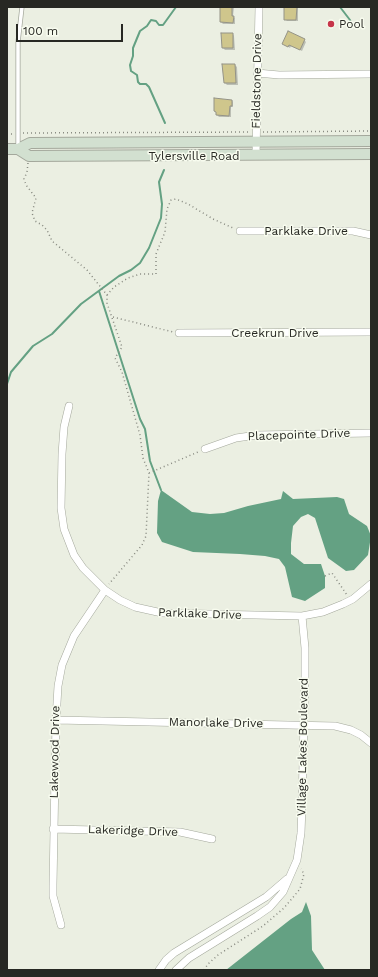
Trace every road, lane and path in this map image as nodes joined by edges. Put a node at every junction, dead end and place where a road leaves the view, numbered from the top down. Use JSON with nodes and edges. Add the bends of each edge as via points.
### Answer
{"nodes":[{"id":1,"x":22,"y":7,"type":"edge"},
{"id":2,"x":259,"y":7,"type":"edge"},
{"id":3,"x":257,"y":74,"type":"junction"},
{"id":4,"x":371,"y":74,"type":"edge"},
{"id":5,"x":371,"y":131,"type":"edge"},
{"id":6,"x":18,"y":133,"type":"junction"},
{"id":7,"x":7,"y":134,"type":"edge"},
{"id":8,"x":256,"y":136,"type":"junction"},
{"id":9,"x":371,"y":140,"type":"edge"},
{"id":10,"x":7,"y":150,"type":"edge"},
{"id":11,"x":18,"y":150,"type":"junction"},
{"id":12,"x":371,"y":154,"type":"edge"},
{"id":13,"x":256,"y":155,"type":"junction"},
{"id":14,"x":29,"y":156,"type":"junction"},
{"id":15,"x":240,"y":231,"type":"joint"},
{"id":16,"x":371,"y":235,"type":"edge"},
{"id":17,"x":107,"y":295,"type":"junction"},
{"id":18,"x":113,"y":317,"type":"junction"},
{"id":19,"x":371,"y":332,"type":"edge"},
{"id":20,"x":179,"y":333,"type":"joint"},
{"id":21,"x":69,"y":406,"type":"dead end"},
{"id":22,"x":371,"y":433,"type":"edge"},
{"id":23,"x":206,"y":449,"type":"joint"},
{"id":24,"x":149,"y":473,"type":"junction"},
{"id":25,"x":325,"y":576,"type":"dead end"},
{"id":26,"x":371,"y":584,"type":"edge"},
{"id":27,"x":105,"y":590,"type":"junction"},
{"id":28,"x":350,"y":600,"type":"junction"},
{"id":29,"x":302,"y":616,"type":"junction"},
{"id":30,"x":56,"y":720,"type":"junction"},
{"id":31,"x":304,"y":726,"type":"junction"},
{"id":32,"x":371,"y":743,"type":"edge"},
{"id":33,"x":54,"y":829,"type":"junction"},
{"id":34,"x":212,"y":839,"type":"dead end"},
{"id":35,"x":290,"y":876,"type":"junction"},
{"id":36,"x":61,"y":925,"type":"dead end"},
{"id":37,"x":159,"y":970,"type":"edge"},
{"id":38,"x":176,"y":970,"type":"edge"}],
"edges":[{"from":1,"to":6,"type":"lane","via":[[18,42]]},
{"from":2,"to":3,"type":"street","name":"Fieldstone Drive"},
{"from":3,"to":4,"type":"street"},
{"from":3,"to":8,"type":"street","name":"Fieldstone Drive"},
{"from":5,"to":8,"type":"path"},
{"from":6,"to":7,"type":"path"},
{"from":6,"to":8,"type":"path"},
{"from":6,"to":11,"type":"lane"},
{"from":8,"to":9,"type":"main road","name":"Tylersville Road"},
{"from":8,"to":11,"type":"main road","name":"Tylersville Road","via":[[162,143],[30,143]]},
{"from":8,"to":13,"type":"street","name":"Fieldstone Drive"},
{"from":10,"to":11,"type":"main road","name":"Tylersville Road"},
{"from":11,"to":14,"type":"main road","name":"Tylersville Road"},
{"from":12,"to":13,"type":"main road","name":"Tylersville Road"},
{"from":13,"to":14,"type":"main road","name":"Tylersville Road"},
{"from":14,"to":17,"type":"path","via":[[24,179],[36,198],[32,213],[35,221],[42,224],[52,241],[87,270]]},
{"from":15,"to":16,"type":"street","name":"Parklake Drive","via":[[353,231]]},
{"from":15,"to":17,"type":"path","via":[[213,220],[188,204],[176,199],[171,200],[167,209],[165,232],[156,254],[156,274],[140,274],[128,278]]},
{"from":17,"to":18,"type":"path","via":[[107,303]]},
{"from":18,"to":20,"type":"path"},
{"from":18,"to":24,"type":"path","via":[[122,346],[115,358],[122,372]]},
{"from":19,"to":20,"type":"street","name":"Creekrun Drive"},
{"from":21,"to":27,"type":"street","name":"Parklake Drive","via":[[62,454],[63,524],[74,555],[90,577]]},
{"from":22,"to":23,"type":"street","name":"Placepointe Drive","via":[[257,434],[236,438]]},
{"from":23,"to":24,"type":"path"},
{"from":24,"to":27,"type":"path","via":[[146,536],[142,545]]},
{"from":25,"to":28,"type":"path","via":[[332,573],[335,575]]},
{"from":26,"to":28,"type":"street","name":"Parklake Drive"},
{"from":27,"to":29,"type":"street","name":"Parklake Drive","via":[[135,607],[162,613]]},
{"from":27,"to":30,"type":"street","name":"Lakewood Drive","via":[[67,650],[58,686]]},
{"from":28,"to":29,"type":"street","name":"Parklake Drive","via":[[323,612]]},
{"from":29,"to":31,"type":"street","name":"Village Lakes Boulevard"},
{"from":30,"to":31,"type":"street","name":"Manorlake Drive"},
{"from":30,"to":33,"type":"street","name":"Lakewood Drive"},
{"from":31,"to":32,"type":"street","name":"Manorlake Drive","via":[[340,727],[361,735]]},
{"from":31,"to":35,"type":"street","name":"Village Lakes Boulevard","via":[[301,833],[297,860]]},
{"from":33,"to":34,"type":"street","name":"Lakeridge Drive","via":[[180,832]]},
{"from":33,"to":36,"type":"street","name":"Lakewood Drive","via":[[53,885]]},
{"from":35,"to":37,"type":"street","name":"Village Lakes Boulevard","via":[[266,897],[174,953]]},
{"from":35,"to":38,"type":"street","name":"Village Lakes Boulevard","via":[[270,907],[189,958]]}]}
